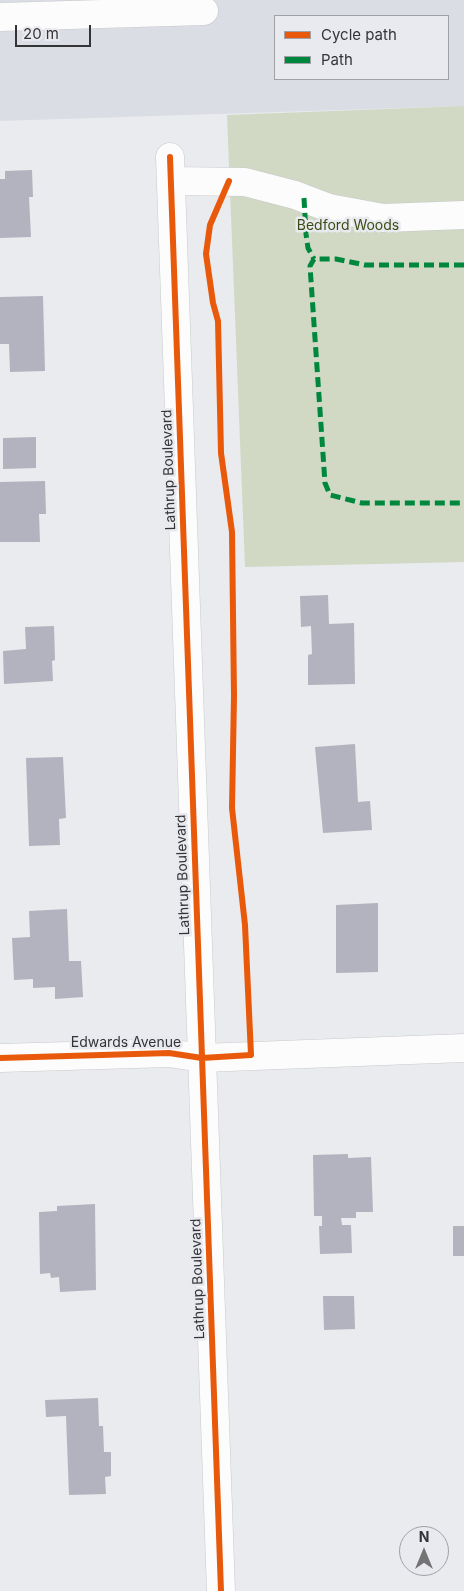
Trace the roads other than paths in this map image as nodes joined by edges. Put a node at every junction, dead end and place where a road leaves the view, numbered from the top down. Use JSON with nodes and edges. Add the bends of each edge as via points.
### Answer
{"nodes":[{"id":1,"x":204,"y":12,"type":"dead end"},
{"id":2,"x":0,"y":18,"type":"edge"},
{"id":3,"x":464,"y":215,"type":"edge"},
{"id":4,"x":464,"y":1048,"type":"edge"},
{"id":5,"x":0,"y":1058,"type":"edge"},
{"id":6,"x":202,"y":1058,"type":"junction"},
{"id":7,"x":221,"y":1591,"type":"edge"}],
"edges":[{"from":1,"to":2,"type":"street"},
{"from":3,"to":6,"type":"street","name":"Lathrup Boulevard","via":[[384,218],[329,208],[245,182],[171,169]]},
{"from":4,"to":6,"type":"street","name":"Edwards Avenue"},
{"from":5,"to":6,"type":"street","name":"Edwards Avenue","via":[[169,1052]]},
{"from":6,"to":7,"type":"street","name":"Lathrup Boulevard"}]}
